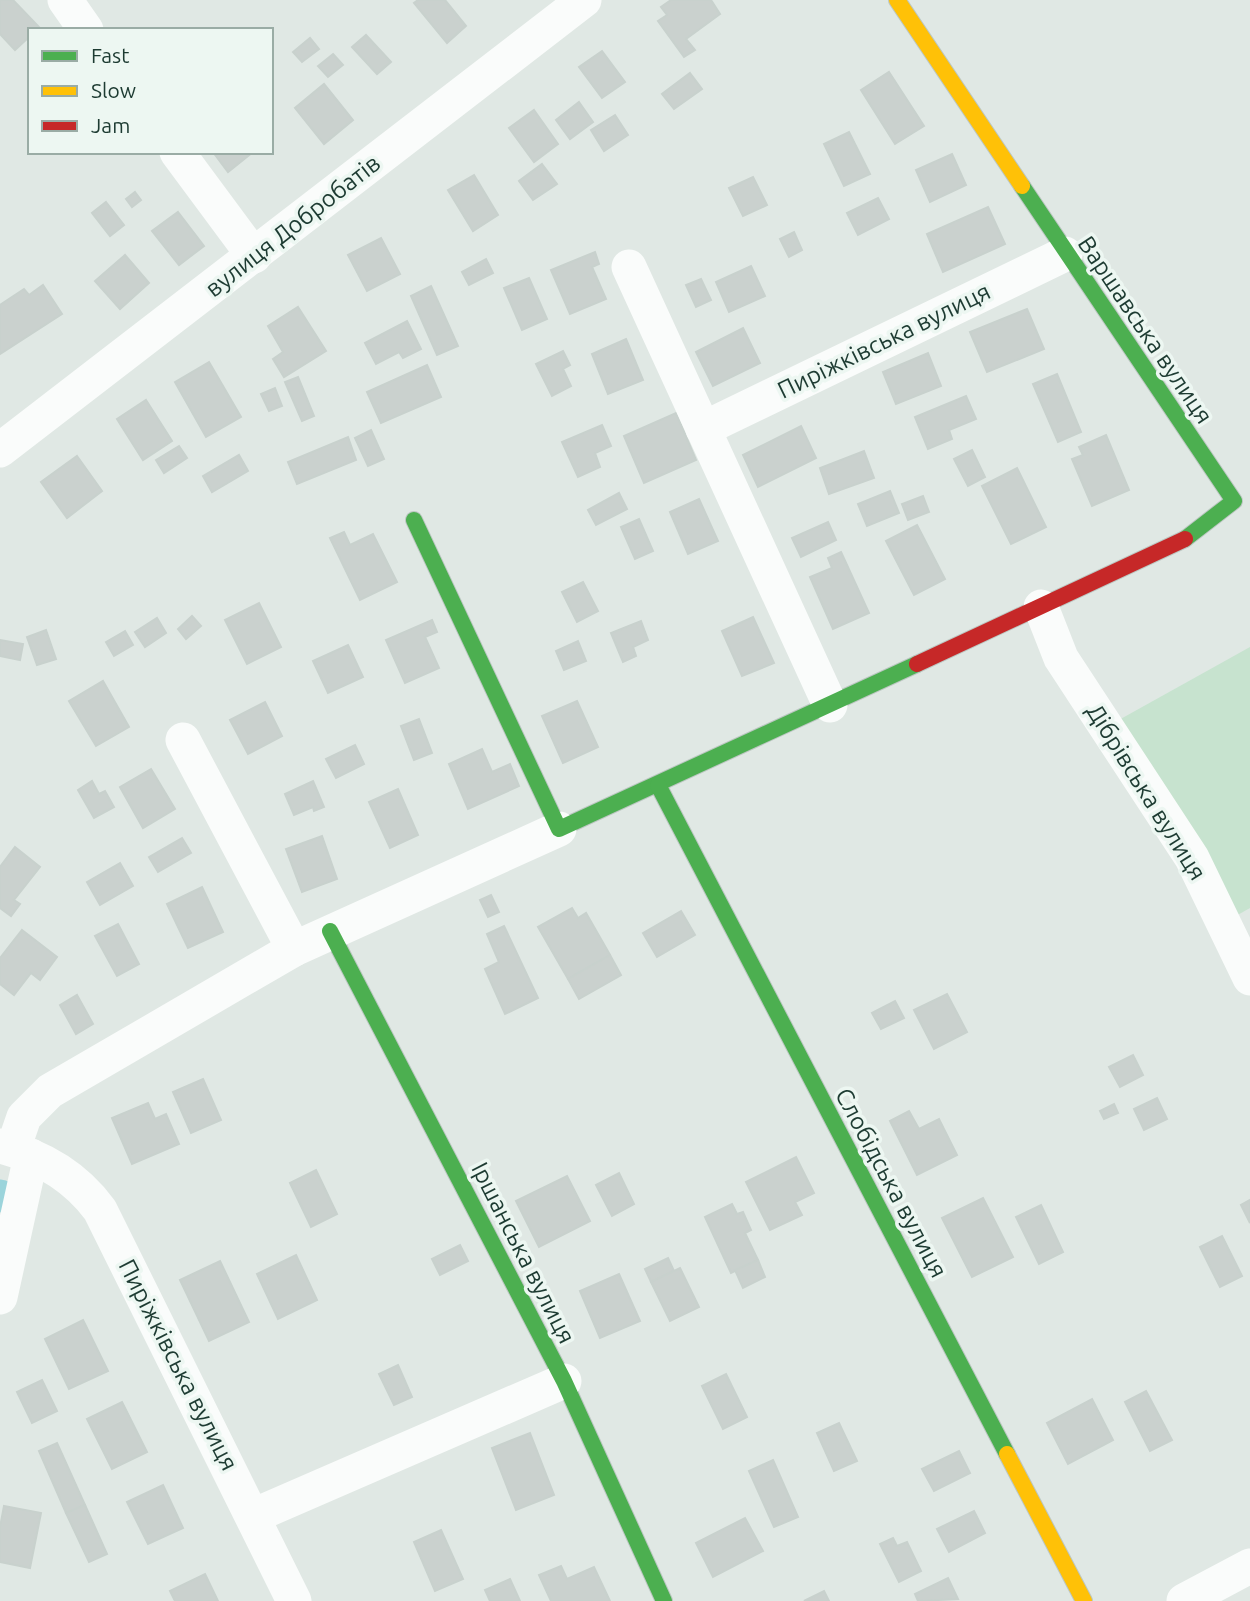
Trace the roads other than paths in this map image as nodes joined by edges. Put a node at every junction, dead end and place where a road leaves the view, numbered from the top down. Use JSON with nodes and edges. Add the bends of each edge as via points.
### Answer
{"nodes":[{"id":1,"x":65,"y":0,"type":"edge"},
{"id":2,"x":584,"y":0,"type":"edge"},
{"id":3,"x":897,"y":0,"type":"edge"},
{"id":4,"x":85,"y":28,"type":"edge"},
{"id":5,"x":178,"y":154,"type":"edge"},
{"id":6,"x":1065,"y":254,"type":"junction"},
{"id":7,"x":254,"y":256,"type":"junction"},
{"id":8,"x":629,"y":267,"type":"dead end"},
{"id":9,"x":703,"y":429,"type":"junction"},
{"id":10,"x":0,"y":450,"type":"edge"},
{"id":11,"x":415,"y":520,"type":"dead end"},
{"id":12,"x":1041,"y":607,"type":"junction"},
{"id":13,"x":830,"y":705,"type":"junction"},
{"id":14,"x":183,"y":740,"type":"dead end"},
{"id":15,"x":658,"y":785,"type":"junction"},
{"id":16,"x":559,"y":829,"type":"junction"},
{"id":17,"x":330,"y":931,"type":"junction"},
{"id":18,"x":294,"y":949,"type":"junction"},
{"id":19,"x":1250,"y":978,"type":"edge"},
{"id":20,"x":15,"y":1151,"type":"edge"},
{"id":21,"x":0,"y":1297,"type":"edge"},
{"id":22,"x":564,"y":1381,"type":"junction"},
{"id":23,"x":253,"y":1516,"type":"junction"},
{"id":24,"x":1250,"y":1566,"type":"edge"},
{"id":25,"x":294,"y":1601,"type":"edge"},
{"id":26,"x":664,"y":1601,"type":"edge"},
{"id":27,"x":1084,"y":1601,"type":"edge"},
{"id":28,"x":1184,"y":1601,"type":"edge"}],
"edges":[{"from":1,"to":4,"type":"street"},
{"from":2,"to":7,"type":"street","name":"вулиця Добробатів"},
{"from":3,"to":6,"type":"street","name":"Варшавська вулиця"},
{"from":5,"to":7,"type":"street"},
{"from":6,"to":9,"type":"street","name":"Пиріжківська вулиця"},
{"from":6,"to":12,"type":"street","name":"Варшавська вулиця","via":[[1234,501],[1171,546]]},
{"from":7,"to":10,"type":"street","name":"вулиця Добробатів"},
{"from":8,"to":9,"type":"street"},
{"from":9,"to":13,"type":"street"},
{"from":11,"to":16,"type":"street"},
{"from":12,"to":13,"type":"street"},
{"from":12,"to":19,"type":"street","name":"Дібрівська вулиця","via":[[1061,658],[1192,858]]},
{"from":13,"to":15,"type":"street"},
{"from":14,"to":18,"type":"street"},
{"from":15,"to":16,"type":"street"},
{"from":15,"to":27,"type":"street","name":"Слобідська вулиця"},
{"from":16,"to":17,"type":"street"},
{"from":17,"to":18,"type":"street"},
{"from":17,"to":22,"type":"street","name":"Іршанська вулиця"},
{"from":18,"to":20,"type":"street","via":[[50,1091],[24,1117]]},
{"from":20,"to":21,"type":"street"},
{"from":20,"to":23,"type":"street","name":"Пиріжківська вулиця","via":[[70,1177],[100,1210]]},
{"from":22,"to":23,"type":"street"},
{"from":22,"to":26,"type":"street","name":"Іршанська вулиця"},
{"from":23,"to":25,"type":"street","name":"Пиріжківська вулиця"},
{"from":24,"to":28,"type":"street"}]}
